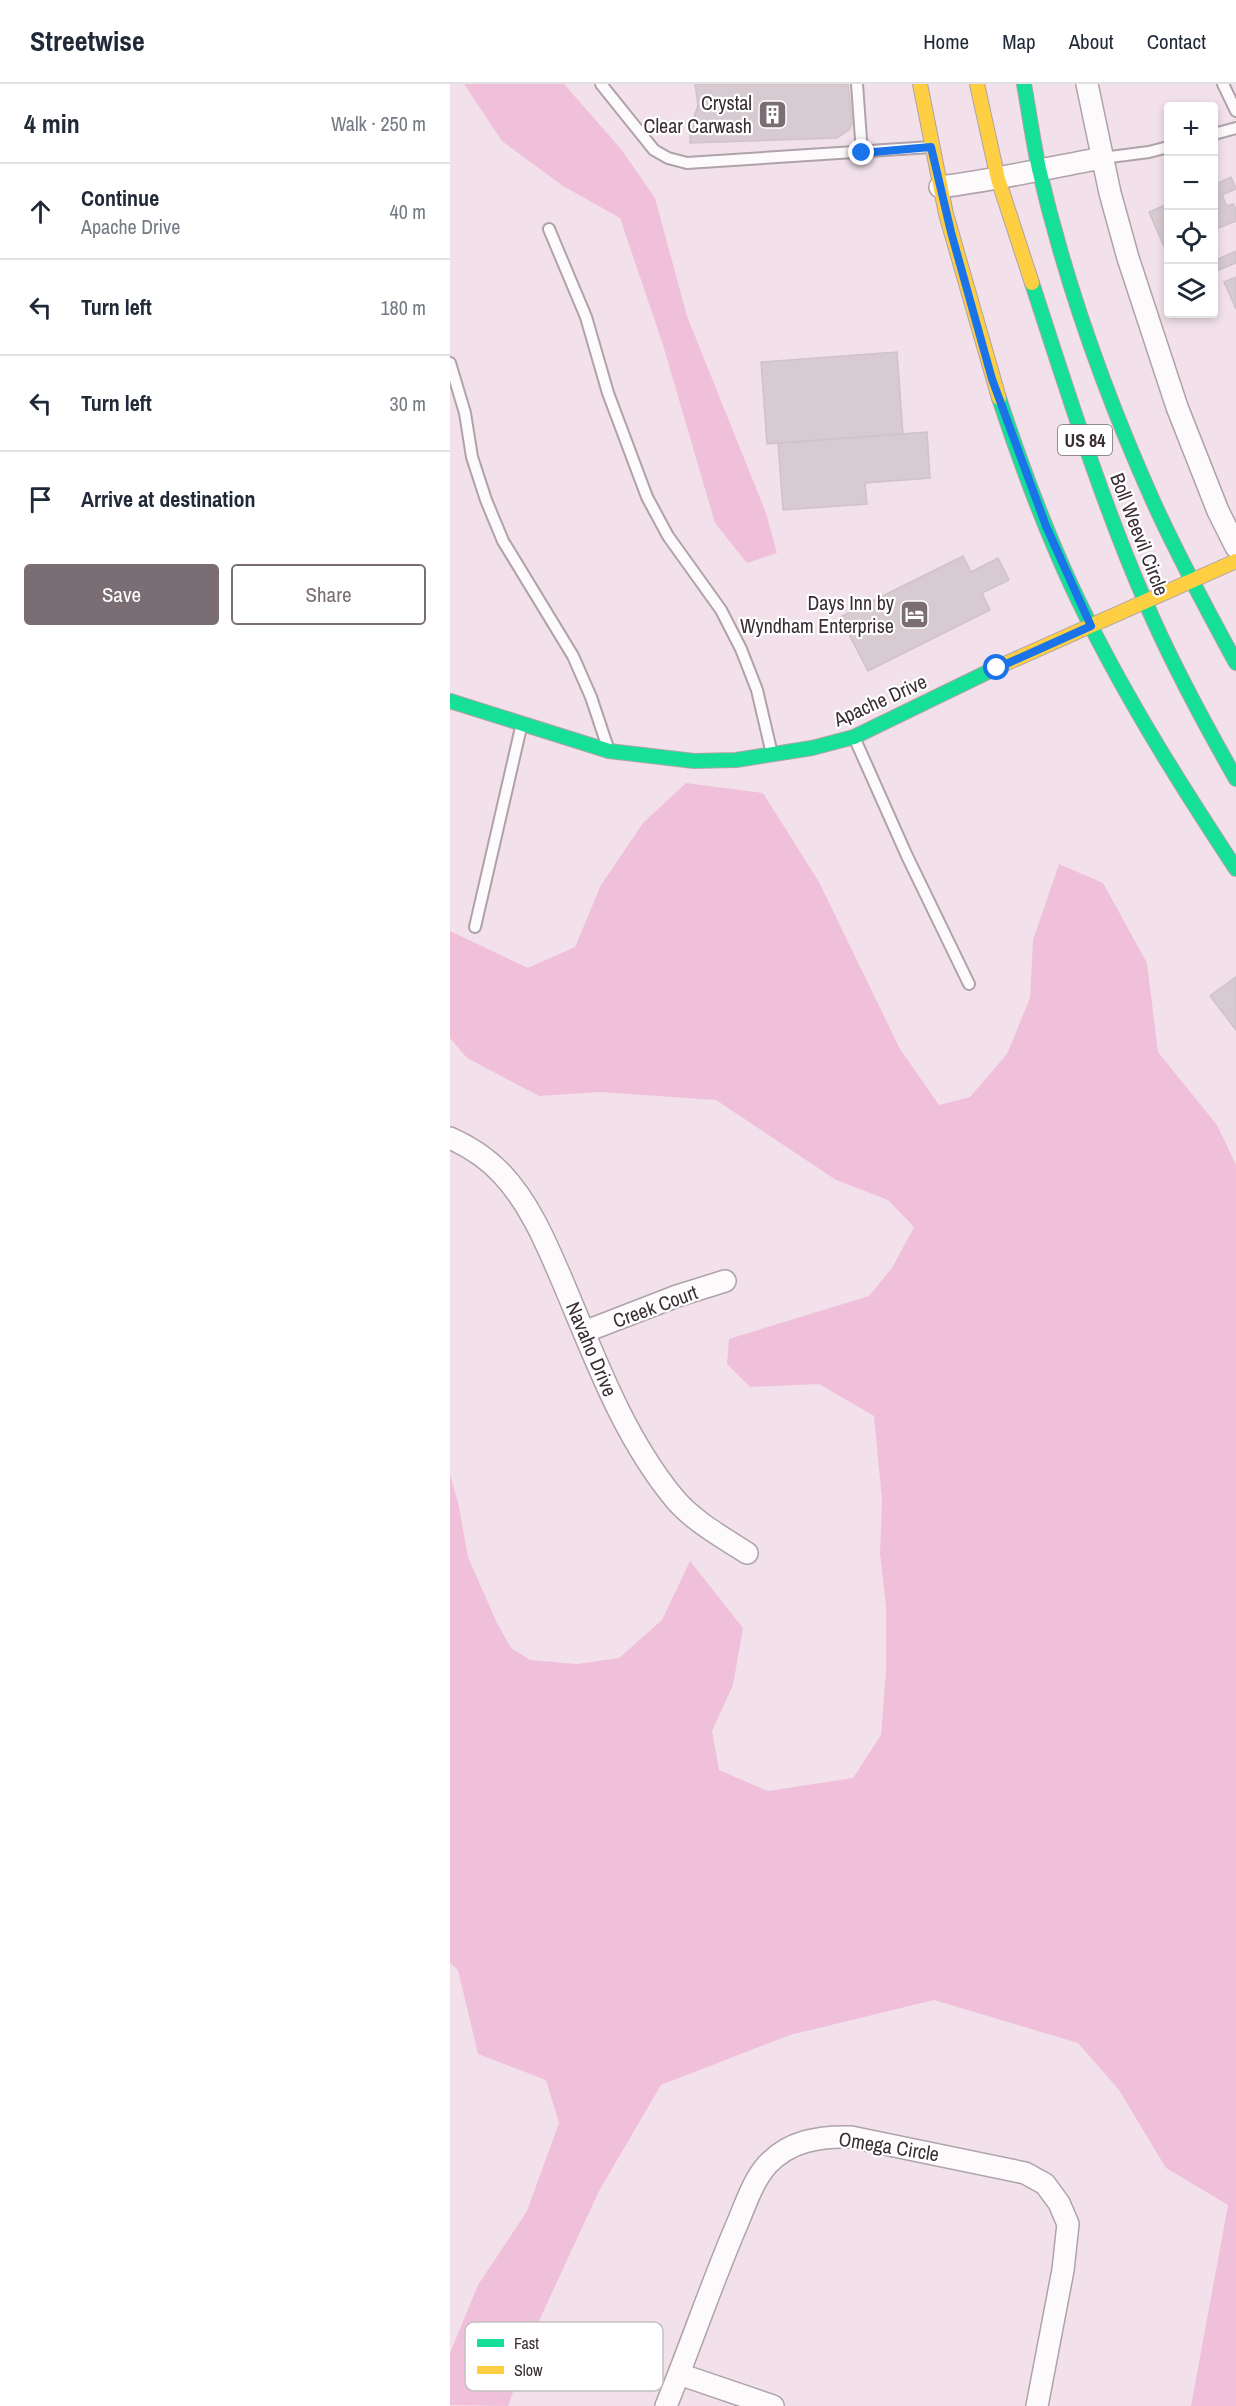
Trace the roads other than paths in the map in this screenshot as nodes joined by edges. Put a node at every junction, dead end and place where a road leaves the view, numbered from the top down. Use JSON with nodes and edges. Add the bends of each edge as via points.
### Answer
{"nodes":[{"id":1,"x":602,"y":84,"type":"edge"},
{"id":2,"x":856,"y":84,"type":"edge"},
{"id":3,"x":920,"y":84,"type":"edge"},
{"id":4,"x":977,"y":84,"type":"edge"},
{"id":5,"x":1024,"y":84,"type":"edge"},
{"id":6,"x":1087,"y":84,"type":"edge"},
{"id":7,"x":1223,"y":84,"type":"edge"},
{"id":8,"x":1236,"y":111,"type":"edge"},
{"id":9,"x":1236,"y":128,"type":"edge"},
{"id":10,"x":1218,"y":133,"type":"edge"},
{"id":11,"x":931,"y":147,"type":"junction"},
{"id":12,"x":1164,"y":148,"type":"edge"},
{"id":13,"x":862,"y":153,"type":"junction"},
{"id":14,"x":1102,"y":158,"type":"junction"},
{"id":15,"x":1039,"y":169,"type":"junction"},
{"id":16,"x":998,"y":179,"type":"junction"},
{"id":17,"x":940,"y":186,"type":"junction"},
{"id":18,"x":549,"y":229,"type":"dead end"},
{"id":19,"x":450,"y":363,"type":"edge"},
{"id":20,"x":1236,"y":548,"type":"edge"},
{"id":21,"x":1236,"y":561,"type":"edge"},
{"id":22,"x":1192,"y":581,"type":"junction"},
{"id":23,"x":1145,"y":602,"type":"junction"},
{"id":24,"x":1091,"y":626,"type":"junction"},
{"id":25,"x":1236,"y":663,"type":"edge"},
{"id":26,"x":450,"y":701,"type":"edge"},
{"id":27,"x":522,"y":723,"type":"junction"},
{"id":28,"x":854,"y":737,"type":"junction"},
{"id":29,"x":609,"y":751,"type":"junction"},
{"id":30,"x":772,"y":754,"type":"junction"},
{"id":31,"x":1236,"y":779,"type":"edge"},
{"id":32,"x":1236,"y":869,"type":"edge"},
{"id":33,"x":475,"y":927,"type":"dead end"},
{"id":34,"x":969,"y":984,"type":"dead end"},
{"id":35,"x":450,"y":1138,"type":"edge"},
{"id":36,"x":726,"y":1281,"type":"dead end"},
{"id":37,"x":584,"y":1332,"type":"junction"},
{"id":38,"x":747,"y":1553,"type":"dead end"},
{"id":39,"x":679,"y":2374,"type":"junction"},
{"id":40,"x":666,"y":2406,"type":"edge"},
{"id":41,"x":773,"y":2406,"type":"edge"},
{"id":42,"x":1037,"y":2406,"type":"edge"}],
"edges":[{"from":1,"to":13,"type":"lane","via":[[643,139],[668,158],[687,163]]},
{"from":2,"to":13,"type":"lane"},
{"from":3,"to":11,"type":"main road"},
{"from":4,"to":16,"type":"main road","name":"Boll Weevil Circle","number":"US 84"},
{"from":5,"to":15,"type":"main road","name":"Boll Weevil Circle","number":"US 84"},
{"from":6,"to":14,"type":"street"},
{"from":7,"to":8,"type":"lane"},
{"from":9,"to":10,"type":"lane"},
{"from":11,"to":13,"type":"lane"},
{"from":11,"to":17,"type":"main road"},
{"from":12,"to":14,"type":"lane"},
{"from":14,"to":15,"type":"street"},
{"from":14,"to":20,"type":"street","via":[[1128,258],[1177,407]]},
{"from":15,"to":16,"type":"street"},
{"from":15,"to":22,"type":"main road","name":"Boll Weevil Circle","number":"US 84","via":[[1074,293],[1111,399]]},
{"from":16,"to":17,"type":"street"},
{"from":16,"to":23,"type":"main road","name":"Boll Weevil Circle","number":"US 84","via":[[1098,483]]},
{"from":17,"to":24,"type":"main road","via":[[992,379],[1046,526]]},
{"from":18,"to":30,"type":"lane","via":[[586,316],[608,393],[647,498],[668,536],[721,610],[741,649],[757,690]]},
{"from":19,"to":29,"type":"lane","via":[[486,500],[503,541],[573,656]]},
{"from":21,"to":22,"type":"main road","name":"Apache Drive"},
{"from":22,"to":23,"type":"main road","name":"Apache Drive"},
{"from":22,"to":25,"type":"main road","name":"Boll Weevil Circle","number":"US 84"},
{"from":23,"to":24,"type":"main road","name":"Apache Drive"},
{"from":23,"to":31,"type":"main road","name":"Boll Weevil Circle","number":"US 84","via":[[1199,714]]},
{"from":24,"to":28,"type":"main road","name":"Apache Drive"},
{"from":24,"to":32,"type":"main road","via":[[1191,800]]},
{"from":26,"to":27,"type":"main road","name":"Apache Drive"},
{"from":27,"to":29,"type":"main road","name":"Apache Drive"},
{"from":27,"to":33,"type":"lane"},
{"from":28,"to":30,"type":"main road","name":"Apache Drive"},
{"from":28,"to":34,"type":"lane"},
{"from":29,"to":30,"type":"main road","name":"Apache Drive","via":[[694,761]]},
{"from":35,"to":37,"type":"street","name":"Navaho Drive","via":[[466,1145],[502,1173],[529,1209]]},
{"from":36,"to":37,"type":"street","name":"Creek Court"},
{"from":37,"to":38,"type":"street","name":"Navaho Drive","via":[[615,1405],[675,1500]]},
{"from":39,"to":40,"type":"street","name":"Omega Circle"},
{"from":39,"to":41,"type":"street"},
{"from":39,"to":42,"type":"street","name":"Omega Circle","via":[[727,2247],[766,2166],[784,2150],[805,2140],[851,2137],[1025,2173],[1045,2184],[1059,2203],[1068,2224],[1066,2247]]}]}
